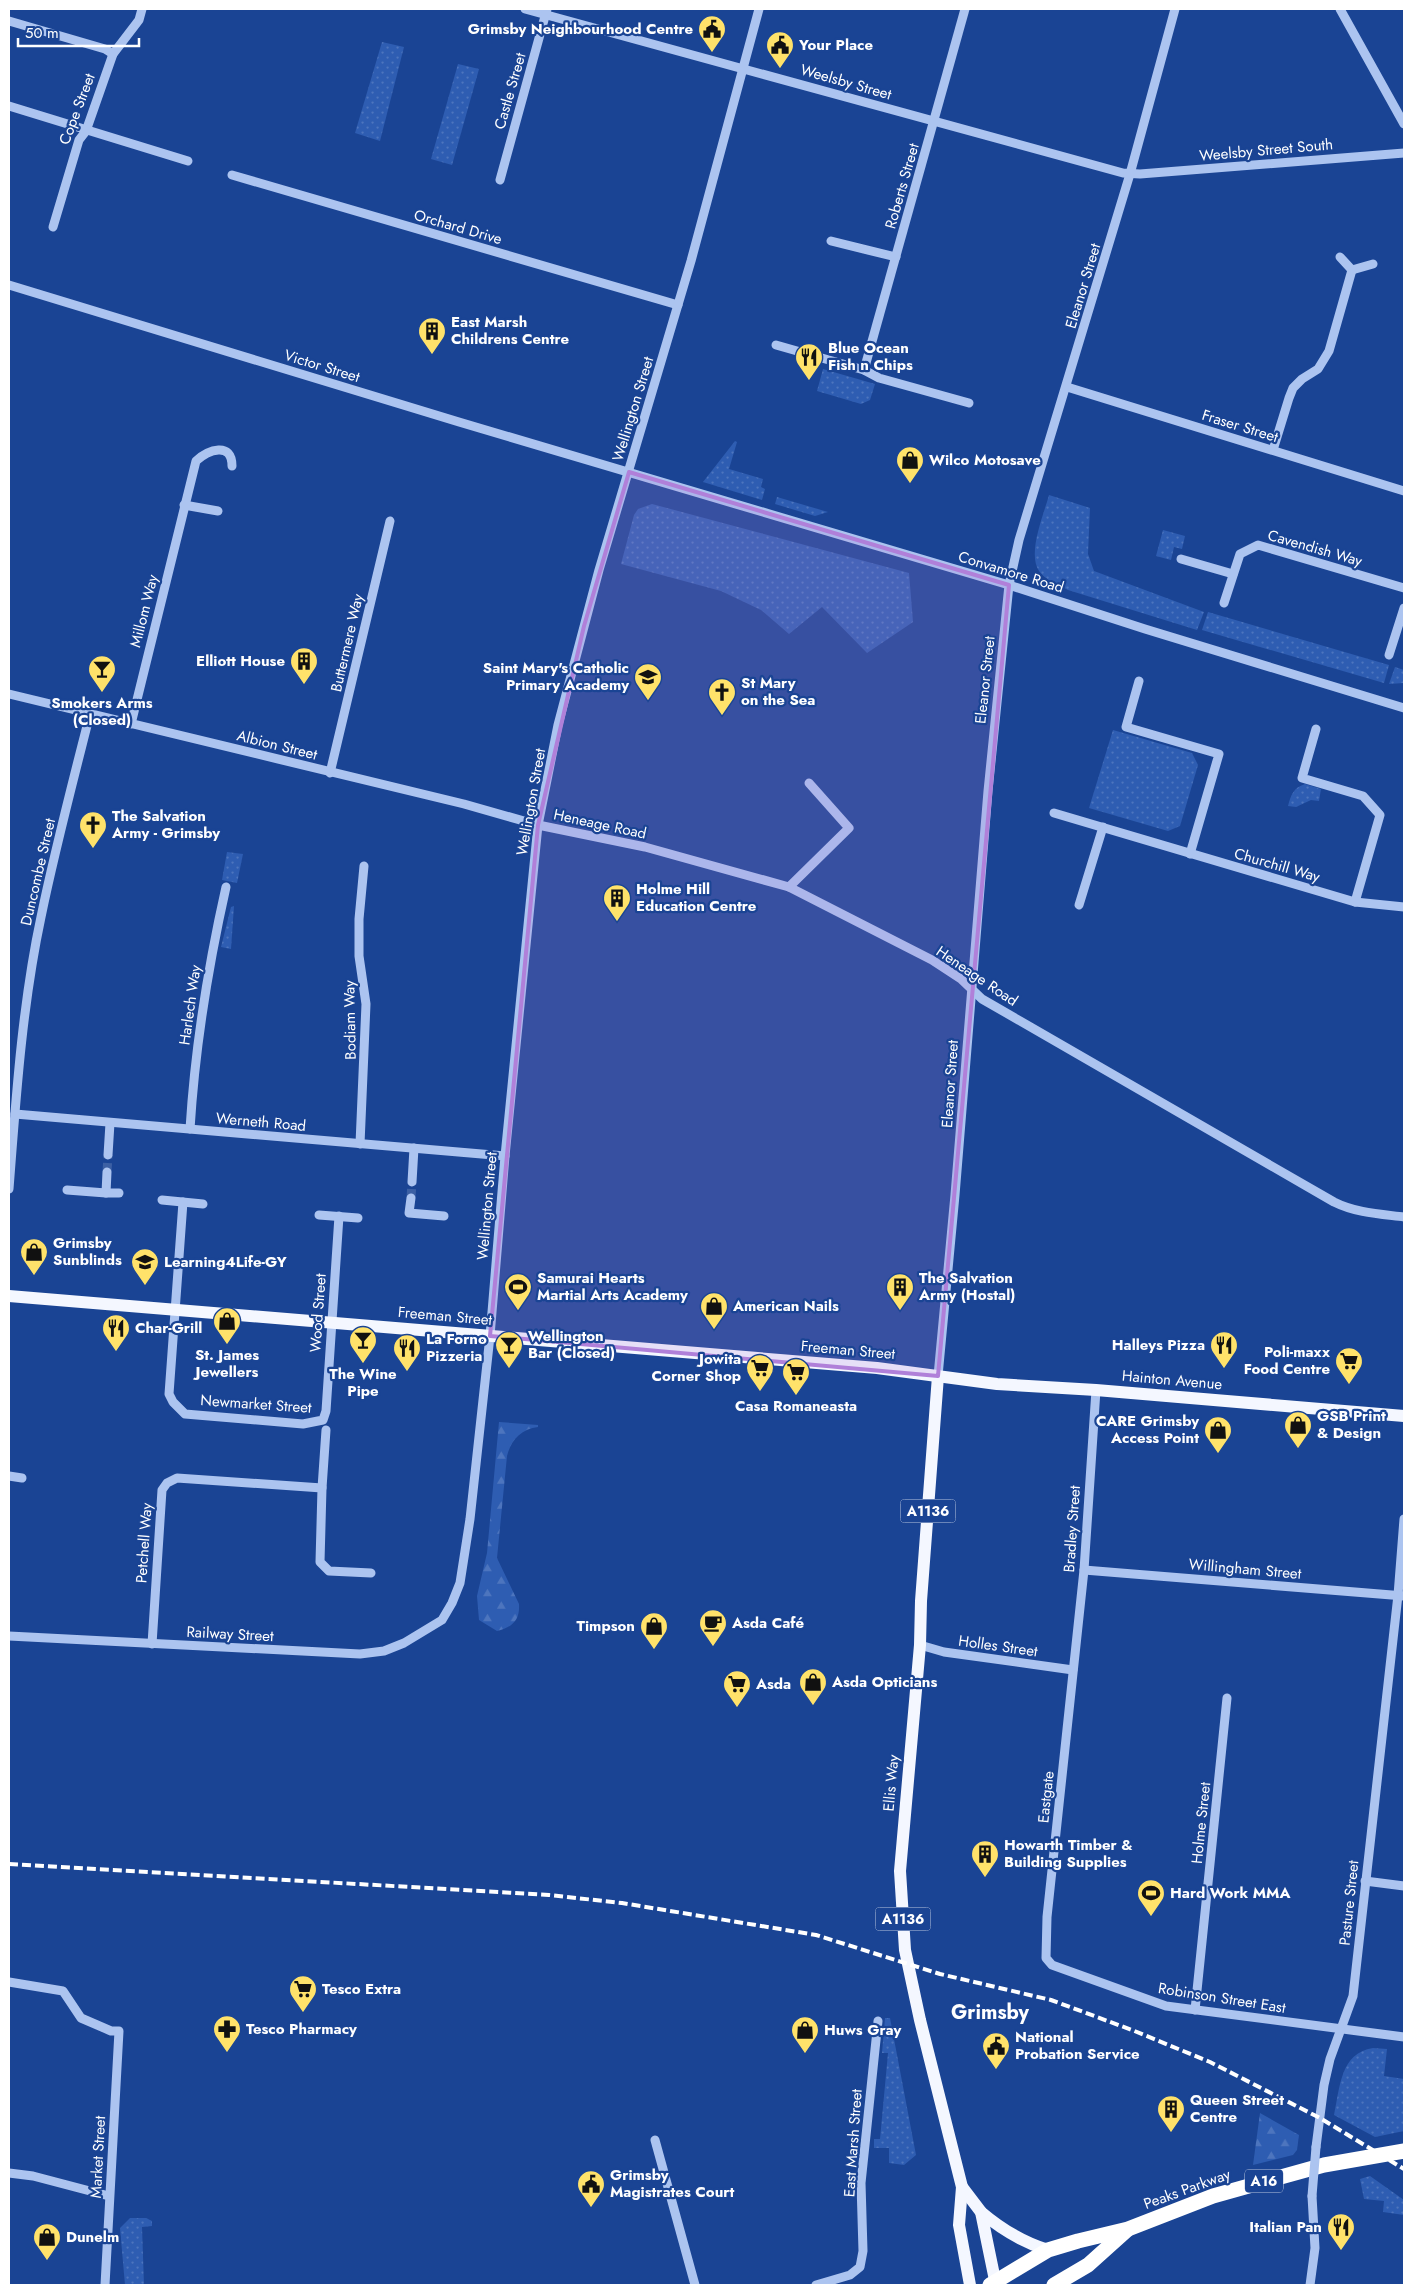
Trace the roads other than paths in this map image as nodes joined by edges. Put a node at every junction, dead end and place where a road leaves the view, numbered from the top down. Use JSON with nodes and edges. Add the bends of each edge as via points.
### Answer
{"nodes":[{"id":1,"x":142,"y":9,"type":"edge"},
{"id":2,"x":525,"y":9,"type":"edge"},
{"id":3,"x":759,"y":9,"type":"edge"},
{"id":4,"x":965,"y":9,"type":"edge"},
{"id":5,"x":1175,"y":9,"type":"edge"},
{"id":6,"x":1340,"y":9,"type":"edge"},
{"id":7,"x":546,"y":12,"type":"edge"},
{"id":8,"x":9,"y":21,"type":"edge"},
{"id":9,"x":113,"y":54,"type":"junction"},
{"id":10,"x":742,"y":68,"type":"junction"},
{"id":11,"x":9,"y":106,"type":"edge"},
{"id":12,"x":933,"y":121,"type":"junction"},
{"id":13,"x":1404,"y":124,"type":"edge"},
{"id":14,"x":86,"y":131,"type":"junction"},
{"id":15,"x":1404,"y":153,"type":"edge"},
{"id":16,"x":188,"y":161,"type":"dead end"},
{"id":17,"x":1130,"y":174,"type":"junction"},
{"id":18,"x":232,"y":175,"type":"dead end"},
{"id":19,"x":500,"y":180,"type":"dead end"},
{"id":20,"x":53,"y":227,"type":"dead end"},
{"id":21,"x":831,"y":240,"type":"dead end"},
{"id":22,"x":896,"y":257,"type":"junction"},
{"id":23,"x":1340,"y":257,"type":"dead end"},
{"id":24,"x":1373,"y":264,"type":"dead end"},
{"id":25,"x":1352,"y":270,"type":"junction"},
{"id":26,"x":9,"y":285,"type":"edge"},
{"id":27,"x":678,"y":306,"type":"junction"},
{"id":28,"x":776,"y":345,"type":"dead end"},
{"id":29,"x":864,"y":370,"type":"junction"},
{"id":30,"x":1067,"y":387,"type":"junction"},
{"id":31,"x":970,"y":403,"type":"dead end"},
{"id":32,"x":1273,"y":450,"type":"junction"},
{"id":33,"x":232,"y":466,"type":"dead end"},
{"id":34,"x":628,"y":472,"type":"junction"},
{"id":35,"x":1404,"y":491,"type":"edge"},
{"id":36,"x":184,"y":505,"type":"junction"},
{"id":37,"x":218,"y":512,"type":"dead end"},
{"id":38,"x":390,"y":521,"type":"dead end"},
{"id":39,"x":1181,"y":559,"type":"dead end"},
{"id":40,"x":1233,"y":574,"type":"junction"},
{"id":41,"x":1009,"y":585,"type":"junction"},
{"id":42,"x":1404,"y":588,"type":"edge"},
{"id":43,"x":1224,"y":603,"type":"dead end"},
{"id":44,"x":1404,"y":608,"type":"edge"},
{"id":45,"x":1390,"y":656,"type":"dead end"},
{"id":46,"x":1139,"y":681,"type":"dead end"},
{"id":47,"x":9,"y":694,"type":"edge"},
{"id":48,"x":1384,"y":701,"type":"junction"},
{"id":49,"x":1404,"y":702,"type":"edge"},
{"id":50,"x":1404,"y":708,"type":"edge"},
{"id":51,"x":90,"y":714,"type":"junction"},
{"id":52,"x":131,"y":724,"type":"junction"},
{"id":53,"x":1316,"y":729,"type":"dead end"},
{"id":54,"x":330,"y":772,"type":"junction"},
{"id":55,"x":809,"y":783,"type":"dead end"},
{"id":56,"x":1054,"y":813,"type":"dead end"},
{"id":57,"x":538,"y":825,"type":"junction"},
{"id":58,"x":1103,"y":827,"type":"junction"},
{"id":59,"x":1190,"y":854,"type":"junction"},
{"id":60,"x":364,"y":866,"type":"dead end"},
{"id":61,"x":226,"y":887,"type":"dead end"},
{"id":62,"x":788,"y":887,"type":"junction"},
{"id":63,"x":1355,"y":902,"type":"junction"},
{"id":64,"x":1079,"y":905,"type":"dead end"},
{"id":65,"x":1404,"y":907,"type":"edge"},
{"id":66,"x":971,"y":990,"type":"junction"},
{"id":67,"x":15,"y":1114,"type":"junction"},
{"id":68,"x":110,"y":1123,"type":"junction"},
{"id":69,"x":190,"y":1129,"type":"junction"},
{"id":70,"x":360,"y":1144,"type":"junction"},
{"id":71,"x":414,"y":1148,"type":"junction"},
{"id":72,"x":108,"y":1155,"type":"tunnel mouth"},
{"id":73,"x":505,"y":1156,"type":"junction"},
{"id":74,"x":107,"y":1172,"type":"tunnel mouth"},
{"id":75,"x":412,"y":1182,"type":"tunnel mouth"},
{"id":76,"x":9,"y":1189,"type":"edge"},
{"id":77,"x":67,"y":1190,"type":"dead end"},
{"id":78,"x":106,"y":1193,"type":"junction"},
{"id":79,"x":119,"y":1194,"type":"dead end"},
{"id":80,"x":411,"y":1198,"type":"tunnel mouth"},
{"id":81,"x":162,"y":1200,"type":"dead end"},
{"id":82,"x":183,"y":1202,"type":"junction"},
{"id":83,"x":203,"y":1204,"type":"dead end"},
{"id":84,"x":318,"y":1215,"type":"dead end"},
{"id":85,"x":339,"y":1216,"type":"junction"},
{"id":86,"x":444,"y":1216,"type":"dead end"},
{"id":87,"x":1404,"y":1217,"type":"edge"},
{"id":88,"x":358,"y":1218,"type":"dead end"},
{"id":89,"x":9,"y":1296,"type":"edge"},
{"id":90,"x":175,"y":1310,"type":"junction"},
{"id":91,"x":330,"y":1323,"type":"junction"},
{"id":92,"x":490,"y":1336,"type":"junction"},
{"id":93,"x":938,"y":1376,"type":"junction"},
{"id":94,"x":1096,"y":1390,"type":"junction"},
{"id":95,"x":326,"y":1411,"type":"joint"},
{"id":96,"x":1404,"y":1416,"type":"edge"},
{"id":97,"x":326,"y":1430,"type":"dead end"},
{"id":98,"x":9,"y":1476,"type":"edge"},
{"id":99,"x":22,"y":1478,"type":"dead end"},
{"id":100,"x":322,"y":1488,"type":"junction"},
{"id":101,"x":1404,"y":1519,"type":"edge"},
{"id":102,"x":1084,"y":1570,"type":"junction"},
{"id":103,"x":371,"y":1573,"type":"dead end"},
{"id":104,"x":1401,"y":1596,"type":"edge"},
{"id":105,"x":442,"y":1620,"type":"joint"},
{"id":106,"x":9,"y":1636,"type":"edge"},
{"id":107,"x":152,"y":1644,"type":"junction"},
{"id":108,"x":920,"y":1646,"type":"junction"},
{"id":109,"x":1073,"y":1670,"type":"junction"},
{"id":110,"x":1227,"y":1698,"type":"dead end"},
{"id":111,"x":1366,"y":1881,"type":"junction"},
{"id":112,"x":1404,"y":1886,"type":"edge"},
{"id":113,"x":1046,"y":1958,"type":"joint"},
{"id":114,"x":9,"y":1982,"type":"edge"},
{"id":115,"x":1195,"y":2010,"type":"junction"},
{"id":116,"x":878,"y":2021,"type":"dead end"},
{"id":117,"x":1342,"y":2029,"type":"junction"},
{"id":118,"x":1404,"y":2037,"type":"edge"},
{"id":119,"x":655,"y":2140,"type":"dead end"},
{"id":120,"x":1404,"y":2151,"type":"edge"},
{"id":121,"x":9,"y":2173,"type":"edge"},
{"id":122,"x":962,"y":2187,"type":"junction"},
{"id":123,"x":109,"y":2196,"type":"junction"},
{"id":124,"x":981,"y":2212,"type":"junction"},
{"id":125,"x":1128,"y":2230,"type":"junction"},
{"id":126,"x":1048,"y":2250,"type":"junction"},
{"id":127,"x":994,"y":2284,"type":"edge"},
{"id":128,"x":104,"y":2285,"type":"edge"},
{"id":129,"x":695,"y":2285,"type":"edge"},
{"id":130,"x":816,"y":2285,"type":"edge"},
{"id":131,"x":970,"y":2285,"type":"edge"},
{"id":132,"x":1054,"y":2285,"type":"edge"},
{"id":133,"x":1310,"y":2285,"type":"edge"}],
"edges":[{"from":1,"to":9,"type":"street","name":"Cope Street","via":[[139,20]]},
{"from":2,"to":7,"type":"street","name":"Weelsby Street"},
{"from":3,"to":10,"type":"street","name":"Wellington Street"},
{"from":4,"to":12,"type":"street","name":"Roberts Street"},
{"from":5,"to":17,"type":"street","name":"Eleanor Street"},
{"from":6,"to":13,"type":"street"},
{"from":7,"to":10,"type":"street","name":"Weelsby Street"},
{"from":7,"to":19,"type":"street","name":"Castle Street"},
{"from":8,"to":9,"type":"street"},
{"from":9,"to":14,"type":"street","name":"Cope Street"},
{"from":10,"to":12,"type":"street","name":"Weelsby Street"},
{"from":10,"to":27,"type":"street","name":"Wellington Street"},
{"from":11,"to":14,"type":"street"},
{"from":12,"to":17,"type":"street","name":"Weelsby Street"},
{"from":12,"to":22,"type":"street","name":"Roberts Street"},
{"from":14,"to":16,"type":"street"},
{"from":14,"to":20,"type":"street","name":"Cope Street","via":[[79,140]]},
{"from":15,"to":17,"type":"street","name":"Weelsby Street South"},
{"from":17,"to":30,"type":"street","name":"Eleanor Street"},
{"from":18,"to":27,"type":"street","name":"Orchard Drive"},
{"from":21,"to":22,"type":"street"},
{"from":22,"to":29,"type":"street","name":"Roberts Street"},
{"from":23,"to":25,"type":"street"},
{"from":24,"to":25,"type":"street"},
{"from":25,"to":32,"type":"street","via":[[1329,351],[1318,369],[1293,388]]},
{"from":26,"to":34,"type":"street","name":"Victor Street"},
{"from":27,"to":34,"type":"street","name":"Wellington Street"},
{"from":28,"to":29,"type":"street"},
{"from":29,"to":31,"type":"street","via":[[878,378]]},
{"from":30,"to":32,"type":"street","name":"Fraser Street"},
{"from":30,"to":41,"type":"street","name":"Eleanor Street","via":[[1019,540]]},
{"from":32,"to":35,"type":"street","name":"Fraser Street"},
{"from":33,"to":36,"type":"street","name":"Millom Way","via":[[232,458],[223,451],[203,454],[196,461]]},
{"from":34,"to":41,"type":"street","name":"Convamore Road"},
{"from":34,"to":57,"type":"street","name":"Wellington Street","via":[[558,725]]},
{"from":36,"to":37,"type":"street"},
{"from":36,"to":52,"type":"street","name":"Millom Way"},
{"from":38,"to":54,"type":"street","name":"Buttermere Way"},
{"from":39,"to":40,"type":"street"},
{"from":40,"to":42,"type":"street","name":"Cavendish Way","via":[[1240,554],[1258,545]]},
{"from":40,"to":43,"type":"street","name":"Cavendish Way"},
{"from":41,"to":48,"type":"street","name":"Convamore Road"},
{"from":41,"to":66,"type":"street","name":"Eleanor Street"},
{"from":44,"to":45,"type":"street"},
{"from":46,"to":59,"type":"street","via":[[1126,728],[1219,754]]},
{"from":47,"to":51,"type":"street","name":"Albion Street"},
{"from":48,"to":49,"type":"street","name":"Convamore Road"},
{"from":48,"to":50,"type":"street","name":"Convamore Road"},
{"from":51,"to":52,"type":"street","name":"Albion Street"},
{"from":51,"to":67,"type":"street","name":"Duncombe Street","via":[[41,917],[25,1013]]},
{"from":52,"to":54,"type":"street","name":"Albion Street"},
{"from":53,"to":63,"type":"street","via":[[1302,778],[1363,796],[1380,815]]},
{"from":54,"to":57,"type":"street","name":"Albion Street"},
{"from":55,"to":62,"type":"street","via":[[849,828]]},
{"from":56,"to":58,"type":"street","name":"Churchill Way"},
{"from":57,"to":62,"type":"street","name":"Heneage Road","via":[[645,847]]},
{"from":57,"to":73,"type":"street","name":"Wellington Street"},
{"from":58,"to":59,"type":"street","name":"Churchill Way"},
{"from":58,"to":64,"type":"street"},
{"from":59,"to":63,"type":"street","name":"Churchill Way"},
{"from":60,"to":70,"type":"street","name":"Bodiam Way","via":[[358,919],[366,1004]]},
{"from":61,"to":69,"type":"street","name":"Harlech Way","via":[[210,962],[194,1072]]},
{"from":62,"to":66,"type":"street","name":"Heneage Road","via":[[932,960],[961,979]]},
{"from":63,"to":65,"type":"street","name":"Churchill Way"},
{"from":66,"to":87,"type":"street","name":"Heneage Road","via":[[1334,1202],[1362,1212]]},
{"from":66,"to":93,"type":"street","name":"Eleanor Street"},
{"from":67,"to":68,"type":"street","name":"Werneth Road"},
{"from":67,"to":76,"type":"street","name":"Duncombe Street"},
{"from":68,"to":69,"type":"street","name":"Werneth Road"},
{"from":68,"to":72,"type":"street"},
{"from":69,"to":70,"type":"street","name":"Werneth Road"},
{"from":70,"to":71,"type":"street","name":"Werneth Road"},
{"from":71,"to":73,"type":"street","name":"Werneth Road"},
{"from":71,"to":75,"type":"street"},
{"from":73,"to":92,"type":"street","name":"Wellington Street"},
{"from":74,"to":78,"type":"street"},
{"from":77,"to":78,"type":"street"},
{"from":78,"to":79,"type":"street"},
{"from":80,"to":86,"type":"street","via":[[406,1212]]},
{"from":81,"to":82,"type":"street"},
{"from":82,"to":83,"type":"street"},
{"from":82,"to":90,"type":"street","name":"Newmarket Street"},
{"from":84,"to":85,"type":"street"},
{"from":85,"to":88,"type":"street"},
{"from":85,"to":91,"type":"street","name":"Wood Street"},
{"from":89,"to":90,"type":"main road","name":"Freeman Street"},
{"from":90,"to":91,"type":"main road","name":"Freeman Street"},
{"from":90,"to":95,"type":"street","name":"Newmarket Street","via":[[169,1394],[185,1414],[311,1424],[324,1420]]},
{"from":91,"to":92,"type":"main road","name":"Freeman Street"},
{"from":91,"to":95,"type":"street","name":"Wood Street"},
{"from":92,"to":93,"type":"main road","name":"Freeman Street","via":[[877,1368]]},
{"from":92,"to":105,"type":"street","name":"Wellington Street","via":[[466,1554],[460,1583]]},
{"from":93,"to":94,"type":"main road","name":"Hainton Avenue","via":[[997,1384]]},
{"from":93,"to":108,"type":"main road","name":"Ellis Way","number":"A1136"},
{"from":94,"to":96,"type":"main road","name":"Hainton Avenue"},
{"from":94,"to":102,"type":"street","name":"Bradley Street"},
{"from":97,"to":100,"type":"street"},
{"from":98,"to":99,"type":"street"},
{"from":100,"to":103,"type":"street","via":[[320,1562],[329,1571]]},
{"from":100,"to":107,"type":"street","name":"Petchell Way","via":[[190,1478],[177,1478],[167,1483],[162,1490],[160,1507]]},
{"from":101,"to":104,"type":"street","name":"Pasture Street"},
{"from":102,"to":104,"type":"street","name":"Willingham Street"},
{"from":102,"to":109,"type":"street","name":"Bradley Street"},
{"from":104,"to":111,"type":"street","name":"Pasture Street"},
{"from":105,"to":107,"type":"street","name":"Railway Street","via":[[397,1646],[360,1654]]},
{"from":106,"to":107,"type":"street","name":"Railway Street"},
{"from":108,"to":109,"type":"street","name":"Holles Street"},
{"from":108,"to":122,"type":"main road","name":"Ellis Way","number":"A1136","via":[[900,1871],[906,1950]]},
{"from":109,"to":113,"type":"street","name":"Eastgate","via":[[1048,1908]]},
{"from":110,"to":115,"type":"street","name":"Holme Street"},
{"from":111,"to":112,"type":"street"},
{"from":111,"to":117,"type":"street","name":"Pasture Street","via":[[1353,1996]]},
{"from":113,"to":115,"type":"street","name":"Robinson Street East","via":[[1052,1966],[1072,1974],[1166,2006]]},
{"from":114,"to":123,"type":"street","name":"Market Street","via":[[63,1991],[81,2018],[111,2031],[119,2031]]},
{"from":115,"to":117,"type":"street","name":"Robinson Street East"},
{"from":116,"to":130,"type":"street","name":"East Marsh Street","via":[[861,2183],[863,2251],[860,2267],[850,2275]]},
{"from":117,"to":118,"type":"street","name":"Robinson Street East"},
{"from":117,"to":133,"type":"street","name":"Pasture Street","bridge":true,"via":[[1324,2085],[1316,2147],[1312,2196],[1315,2248]]},
{"from":119,"to":129,"type":"street"},
{"from":120,"to":125,"type":"highway","name":"Peaks Parkway","number":"A16","via":[[1324,2165],[1213,2196]]},
{"from":121,"to":123,"type":"street"},
{"from":122,"to":124,"type":"main road","name":"Ellis Way","number":"A1136"},
{"from":122,"to":131,"type":"main road","name":"Ellis Way","number":"A1136","via":[[959,2225]]},
{"from":123,"to":128,"type":"street","name":"Market Street"},
{"from":124,"to":126,"type":"main road","via":[[1006,2232]]},
{"from":124,"to":127,"type":"main road","name":"Ellis Way","number":"A1136"},
{"from":125,"to":126,"type":"highway","name":"Peaks Parkway","number":"A16"},
{"from":125,"to":132,"type":"highway","name":"Peaks Parkway","number":"A16","via":[[1088,2265]]},
{"from":126,"to":127,"type":"highway","name":"Peaks Parkway","number":"A16"}]}
